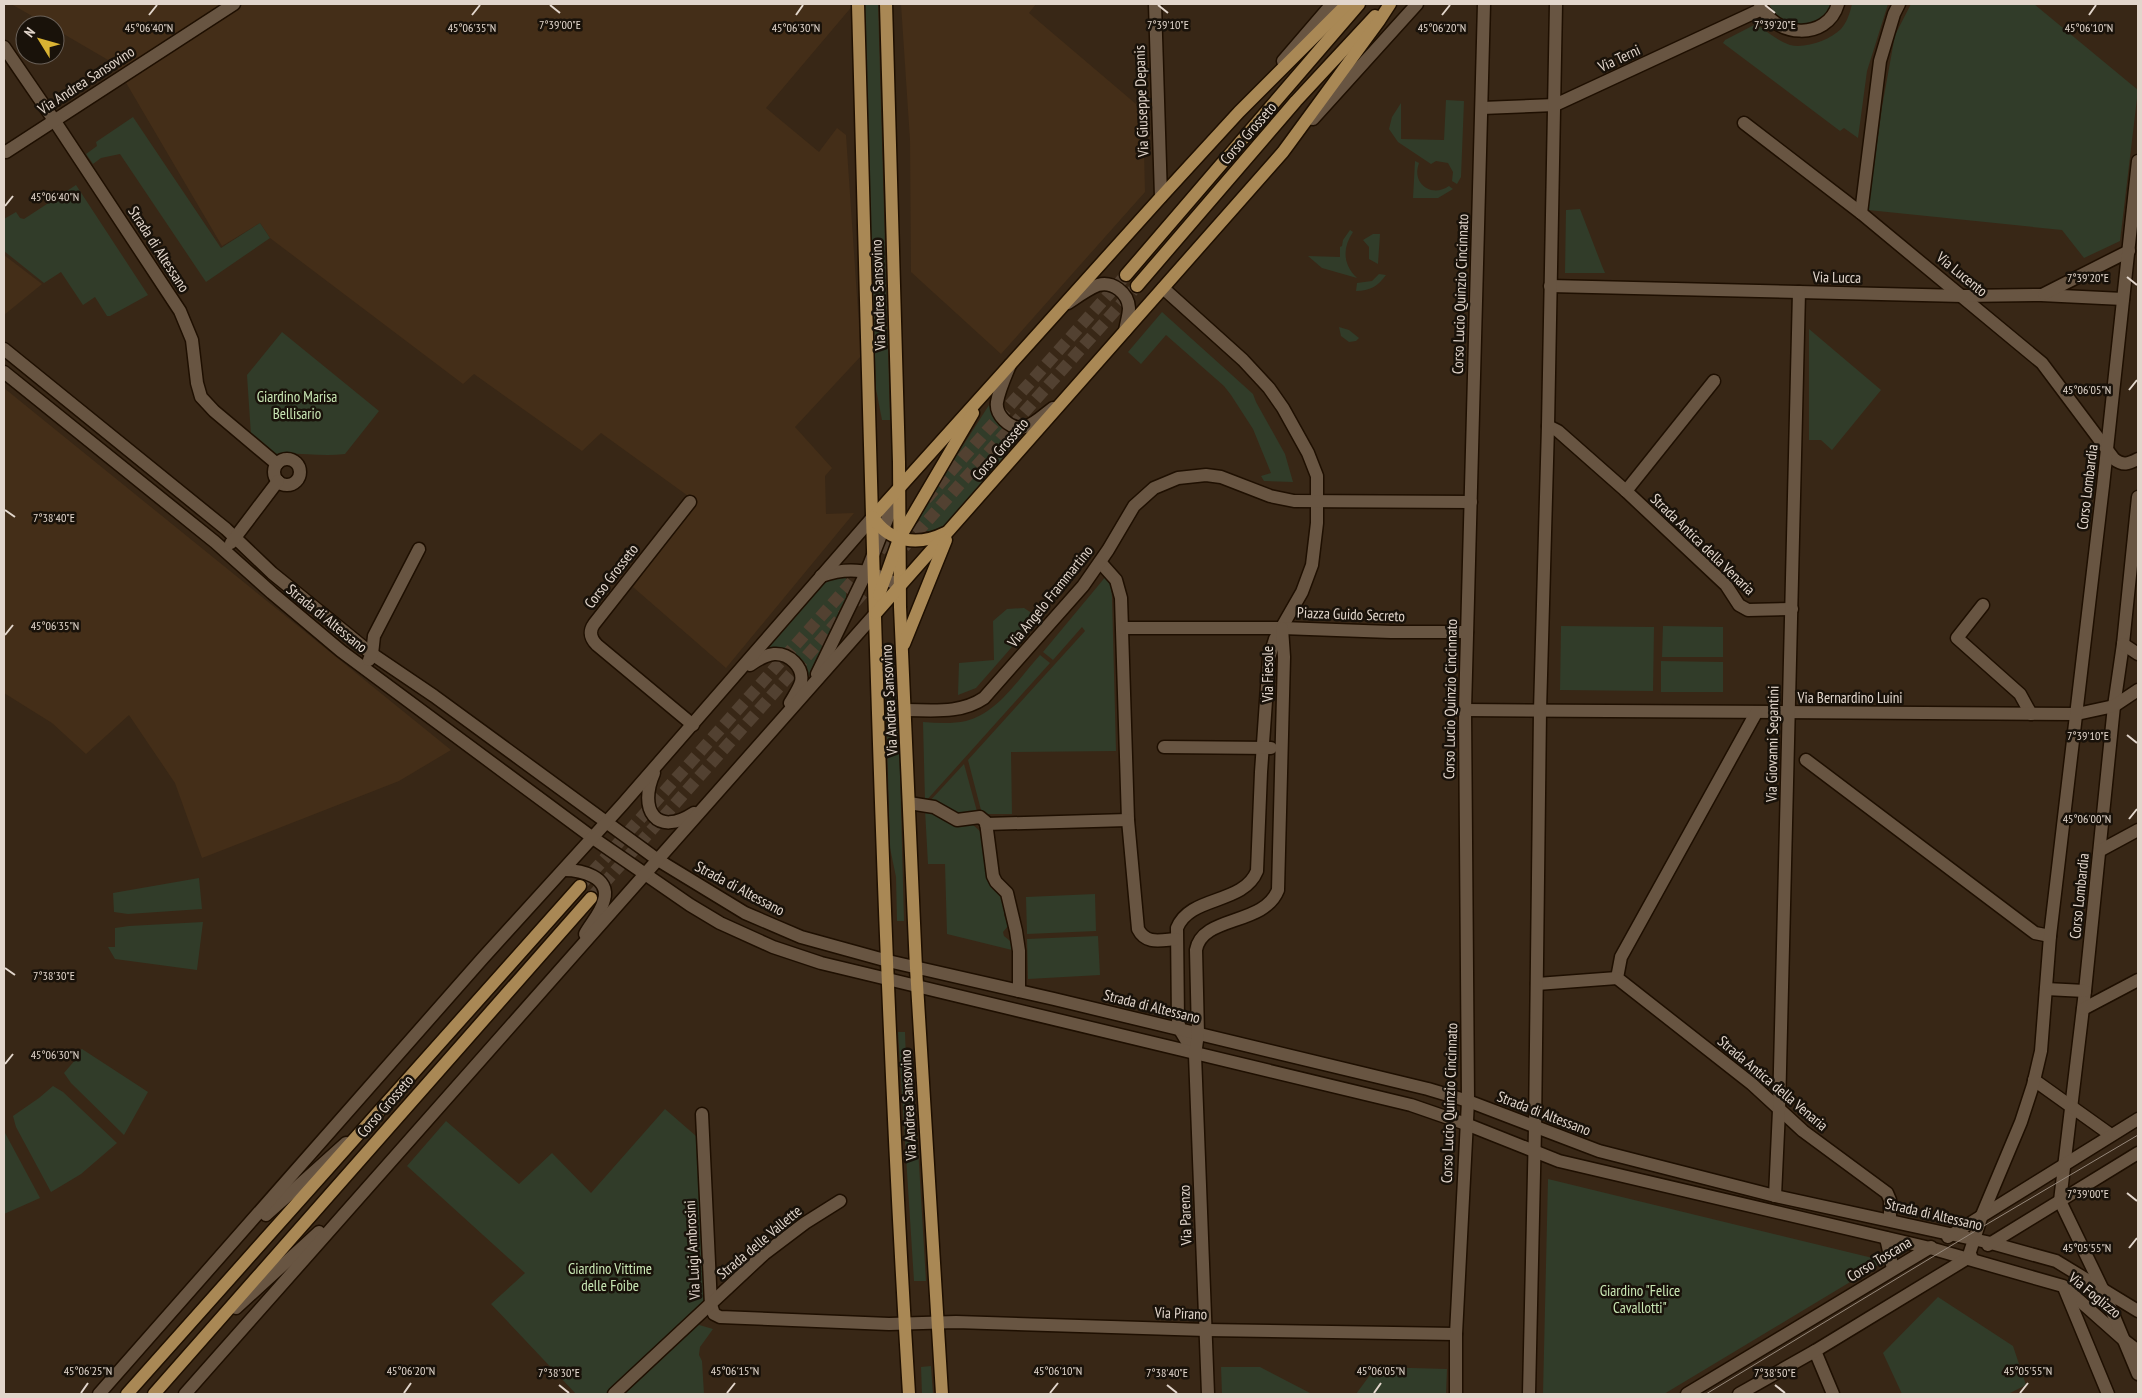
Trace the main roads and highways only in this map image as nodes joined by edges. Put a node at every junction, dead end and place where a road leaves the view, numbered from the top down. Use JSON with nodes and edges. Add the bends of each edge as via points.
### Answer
{"nodes":[{"id":1,"x":858,"y":4,"type":"edge"},
{"id":2,"x":886,"y":4,"type":"edge"},
{"id":3,"x":1347,"y":4,"type":"edge"},
{"id":4,"x":1359,"y":4,"type":"edge"},
{"id":5,"x":1389,"y":4,"type":"edge"},
{"id":6,"x":1126,"y":276,"type":"tunnel mouth"},
{"id":7,"x":1137,"y":286,"type":"tunnel mouth"},
{"id":8,"x":989,"y":388,"type":"junction"},
{"id":9,"x":899,"y":487,"type":"junction"},
{"id":10,"x":873,"y":517,"type":"junction"},
{"id":11,"x":950,"y":531,"type":"junction"},
{"id":12,"x":899,"y":539,"type":"junction"},
{"id":13,"x":875,"y":575,"type":"junction"},
{"id":14,"x":900,"y":586,"type":"junction"},
{"id":15,"x":876,"y":613,"type":"junction"},
{"id":16,"x":902,"y":649,"type":"junction"},
{"id":17,"x":580,"y":886,"type":"tunnel mouth"},
{"id":18,"x":591,"y":898,"type":"tunnel mouth"},
{"id":19,"x":127,"y":1394,"type":"edge"},
{"id":20,"x":154,"y":1394,"type":"edge"},
{"id":21,"x":909,"y":1394,"type":"edge"},
{"id":22,"x":942,"y":1394,"type":"edge"}],
"edges":[{"from":1,"to":10,"type":"main road","name":"Via Andrea Sansovino"},
{"from":2,"to":9,"type":"main road","name":"Via Andrea Sansovino"},
{"from":3,"to":8,"type":"main road","name":"Corso Grosseto","via":[[1239,112]]},
{"from":4,"to":6,"type":"main road","name":"Corso Grosseto"},
{"from":5,"to":7,"type":"main road","name":"Corso Grosseto","via":[[1296,101]]},
{"from":5,"to":11,"type":"main road","name":"Corso Grosseto","via":[[1283,152]]},
{"from":8,"to":9,"type":"main road","name":"Corso Grosseto"},
{"from":8,"to":12,"type":"main road"},
{"from":9,"to":10,"type":"main road","name":"Corso Grosseto"},
{"from":9,"to":12,"type":"main road","name":"Via Andrea Sansovino"},
{"from":10,"to":12,"type":"main road","via":[[884,530]]},
{"from":10,"to":13,"type":"main road","name":"Via Andrea Sansovino"},
{"from":11,"to":12,"type":"main road","via":[[927,539]]},
{"from":11,"to":14,"type":"main road","name":"Corso Grosseto"},
{"from":11,"to":16,"type":"main road"},
{"from":12,"to":13,"type":"main road"},
{"from":12,"to":14,"type":"main road","name":"Via Andrea Sansovino"},
{"from":13,"to":15,"type":"main road","name":"Via Andrea Sansovino"},
{"from":14,"to":15,"type":"main road","name":"Corso Grosseto"},
{"from":14,"to":16,"type":"main road","name":"Via Andrea Sansovino"},
{"from":15,"to":21,"type":"main road","name":"Via Andrea Sansovino","via":[[888,980]]},
{"from":16,"to":22,"type":"main road","name":"Via Andrea Sansovino","via":[[916,968]]},
{"from":17,"to":19,"type":"main road","name":"Corso Grosseto"},
{"from":18,"to":20,"type":"main road","name":"Corso Grosseto"}]}
